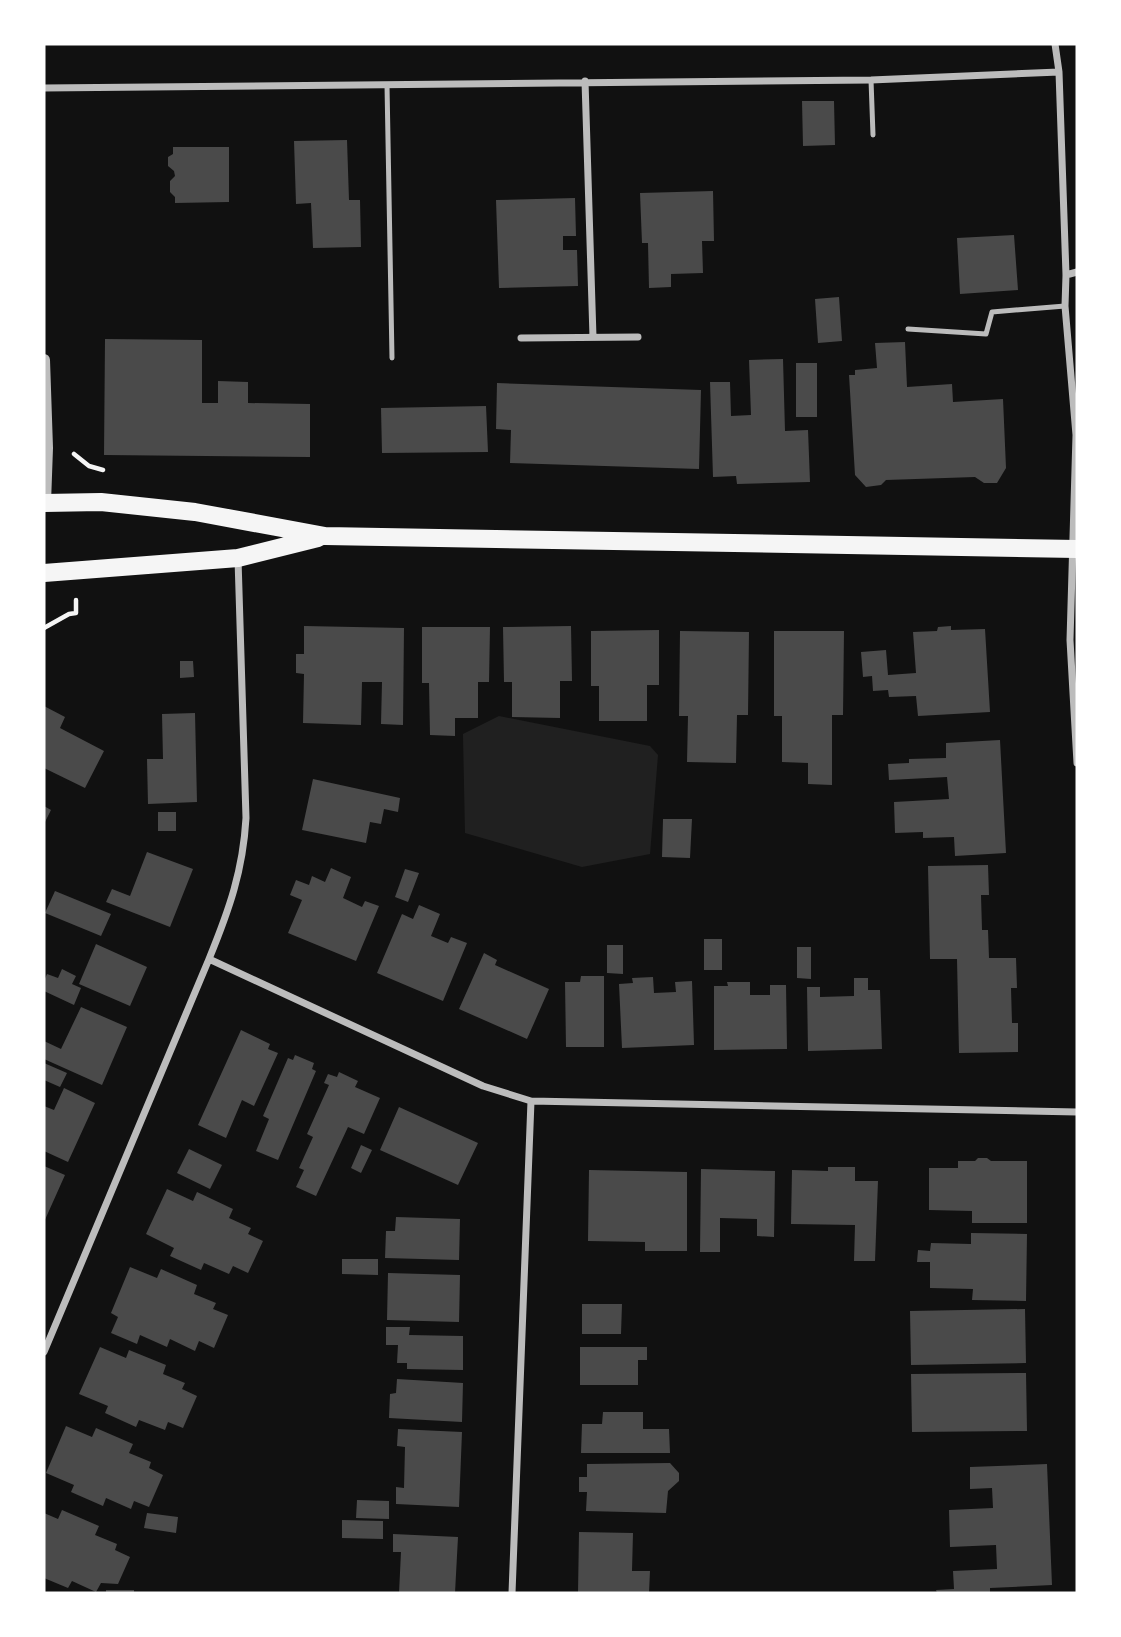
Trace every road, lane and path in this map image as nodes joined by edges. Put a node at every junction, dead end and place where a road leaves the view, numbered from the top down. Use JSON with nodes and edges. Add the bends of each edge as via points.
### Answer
{"nodes":[{"id":1,"x":1055,"y":44,"type":"edge"},
{"id":2,"x":1059,"y":72,"type":"junction"},
{"id":3,"x":871,"y":80,"type":"junction"},
{"id":4,"x":585,"y":81,"type":"junction"},
{"id":5,"x":387,"y":85,"type":"junction"},
{"id":6,"x":44,"y":88,"type":"edge"},
{"id":7,"x":873,"y":135,"type":"dead end"},
{"id":8,"x":1077,"y":272,"type":"edge"},
{"id":9,"x":1066,"y":275,"type":"junction"},
{"id":10,"x":1065,"y":306,"type":"junction"},
{"id":11,"x":908,"y":329,"type":"dead end"},
{"id":12,"x":593,"y":337,"type":"junction"},
{"id":13,"x":638,"y":337,"type":"dead end"},
{"id":14,"x":521,"y":338,"type":"dead end"},
{"id":15,"x":392,"y":358,"type":"dead end"},
{"id":16,"x":44,"y":360,"type":"edge"},
{"id":17,"x":44,"y":503,"type":"edge"},
{"id":18,"x":325,"y":536,"type":"junction"},
{"id":19,"x":1075,"y":549,"type":"edge"},
{"id":20,"x":238,"y":558,"type":"junction"},
{"id":21,"x":44,"y":573,"type":"edge"},
{"id":22,"x":76,"y":613,"type":"dead end"},
{"id":23,"x":44,"y":628,"type":"edge"},
{"id":24,"x":1077,"y":763,"type":"edge"},
{"id":25,"x":209,"y":960,"type":"junction"},
{"id":26,"x":531,"y":1101,"type":"junction"},
{"id":27,"x":1077,"y":1112,"type":"edge"},
{"id":28,"x":44,"y":1352,"type":"edge"},
{"id":29,"x":512,"y":1593,"type":"edge"}],
"edges":[{"from":1,"to":2,"type":"street"},
{"from":2,"to":3,"type":"street"},
{"from":2,"to":9,"type":"street"},
{"from":3,"to":4,"type":"street"},
{"from":3,"to":7,"type":"lane"},
{"from":4,"to":5,"type":"street"},
{"from":4,"to":12,"type":"street"},
{"from":5,"to":6,"type":"street"},
{"from":5,"to":15,"type":"lane"},
{"from":8,"to":9,"type":"street"},
{"from":9,"to":10,"type":"street"},
{"from":10,"to":11,"type":"lane","via":[[992,312],[986,334]]},
{"from":10,"to":19,"type":"street","via":[[1076,435]]},
{"from":12,"to":13,"type":"street"},
{"from":12,"to":14,"type":"street"},
{"from":16,"to":17,"type":"street"},
{"from":17,"to":18,"type":"main road","via":[[101,502],[195,512]]},
{"from":18,"to":19,"type":"main road"},
{"from":18,"to":20,"type":"main road"},
{"from":19,"to":24,"type":"street","via":[[1070,640]]},
{"from":20,"to":21,"type":"main road"},
{"from":20,"to":25,"type":"street","via":[[244,852]]},
{"from":22,"to":23,"type":"path"},
{"from":25,"to":26,"type":"street","via":[[483,1086]]},
{"from":25,"to":28,"type":"street"},
{"from":26,"to":27,"type":"street"},
{"from":26,"to":29,"type":"street"}]}
